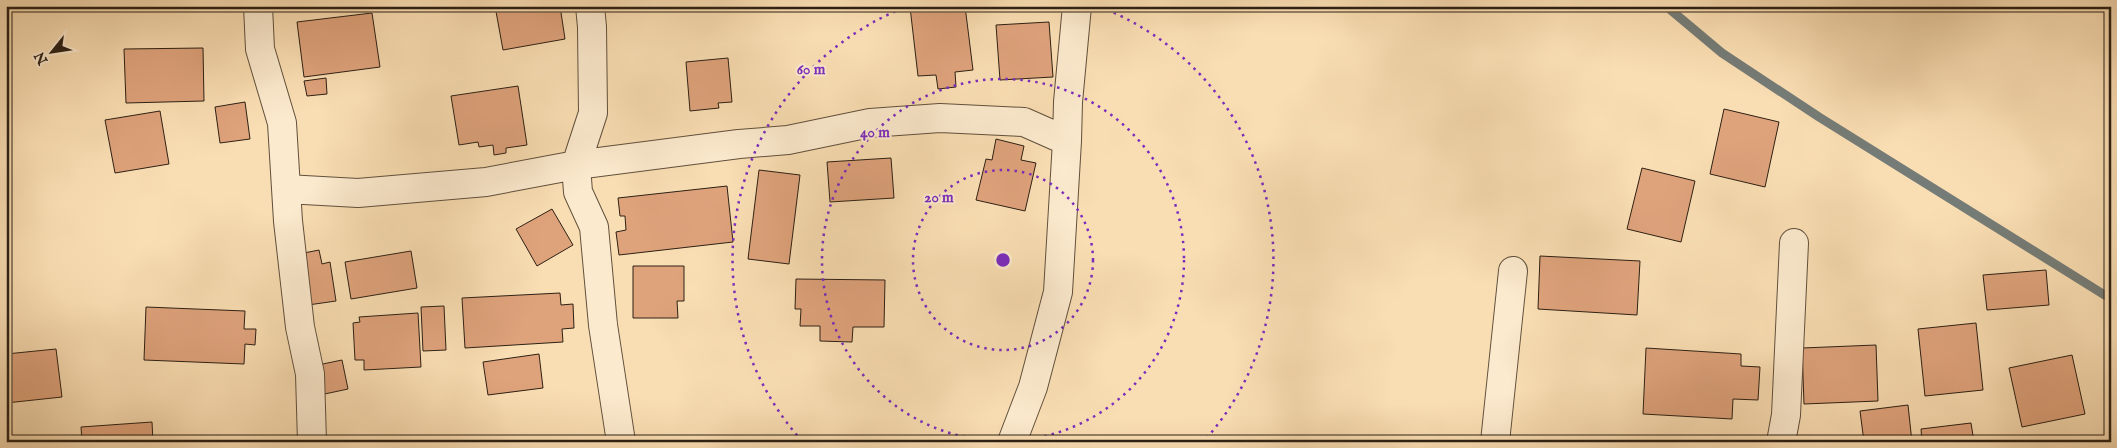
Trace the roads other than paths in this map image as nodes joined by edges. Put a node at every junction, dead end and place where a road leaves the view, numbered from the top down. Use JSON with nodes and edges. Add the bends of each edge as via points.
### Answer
{"nodes":[{"id":1,"x":258,"y":6,"type":"edge"},
{"id":2,"x":590,"y":6,"type":"edge"},
{"id":3,"x":1077,"y":6,"type":"edge"},
{"id":4,"x":1067,"y":141,"type":"junction"},
{"id":5,"x":576,"y":165,"type":"junction"},
{"id":6,"x":286,"y":189,"type":"junction"},
{"id":7,"x":1794,"y":242,"type":"dead end"},
{"id":8,"x":1513,"y":271,"type":"dead end"},
{"id":9,"x":312,"y":442,"type":"edge"},
{"id":10,"x":621,"y":442,"type":"edge"},
{"id":11,"x":1012,"y":442,"type":"edge"},
{"id":12,"x":1495,"y":442,"type":"edge"},
{"id":13,"x":1781,"y":442,"type":"edge"}],
"edges":[{"from":1,"to":6,"type":"street","via":[[260,49],[282,124]]},
{"from":2,"to":5,"type":"street","via":[[593,113]]},
{"from":3,"to":4,"type":"street"},
{"from":4,"to":5,"type":"street","via":[[1024,122],[940,118],[870,123],[788,140]]},
{"from":4,"to":11,"type":"street","via":[[1058,292],[1033,386]]},
{"from":5,"to":6,"type":"street","via":[[486,182],[358,193]]},
{"from":5,"to":10,"type":"street","via":[[578,192],[594,227],[603,325]]},
{"from":6,"to":9,"type":"street","via":[[300,327],[310,374]]},
{"from":7,"to":13,"type":"street","via":[[1786,415]]},
{"from":8,"to":12,"type":"street"}]}
